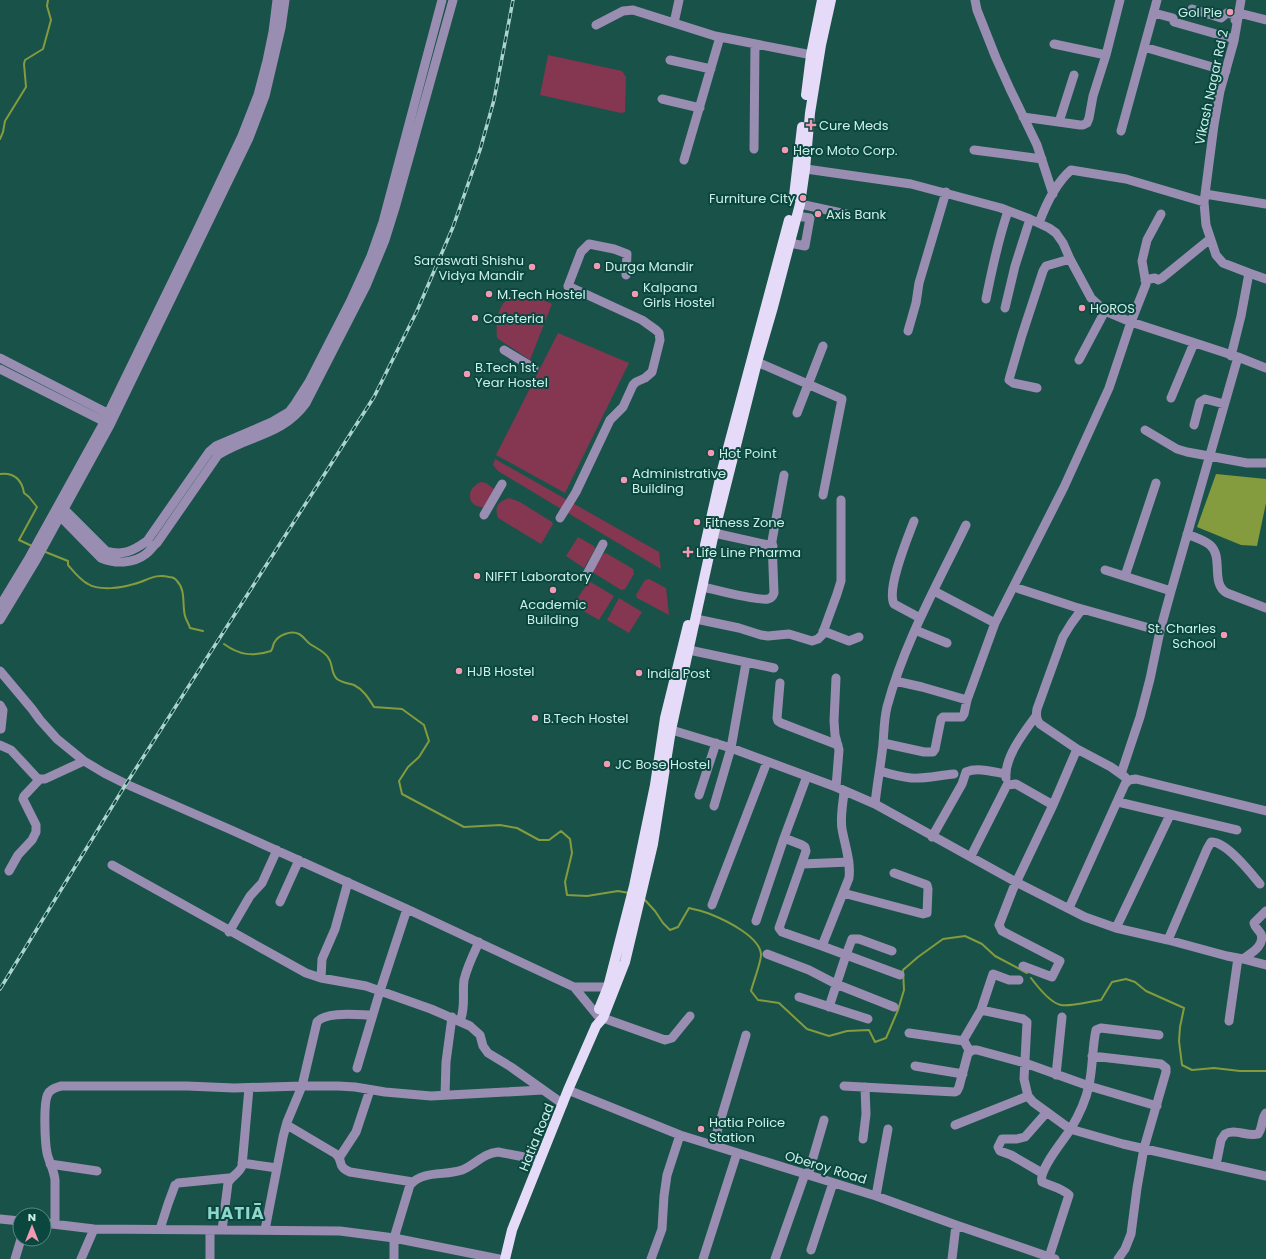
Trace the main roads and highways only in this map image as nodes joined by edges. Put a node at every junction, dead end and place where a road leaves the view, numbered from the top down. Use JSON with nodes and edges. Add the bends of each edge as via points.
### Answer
{"nodes":[{"id":1,"x":822,"y":0,"type":"edge"},
{"id":2,"x":831,"y":0,"type":"edge"},
{"id":3,"x":815,"y":56,"type":"junction"},
{"id":4,"x":801,"y":169,"type":"junction"},
{"id":5,"x":667,"y":729,"type":"junction"},
{"id":6,"x":505,"y":1259,"type":"edge"}],
"edges":[{"from":1,"to":3,"type":"main road"},
{"from":2,"to":3,"type":"main road"},
{"from":3,"to":4,"type":"main road"},
{"from":4,"to":5,"type":"main road","via":[[721,474]]},
{"from":4,"to":5,"type":"main road","via":[[800,204],[757,362],[714,533],[689,650]]},
{"from":5,"to":6,"type":"main road","name":"Hatia Road","via":[[655,785],[639,887],[612,988],[512,1230]]}]}
